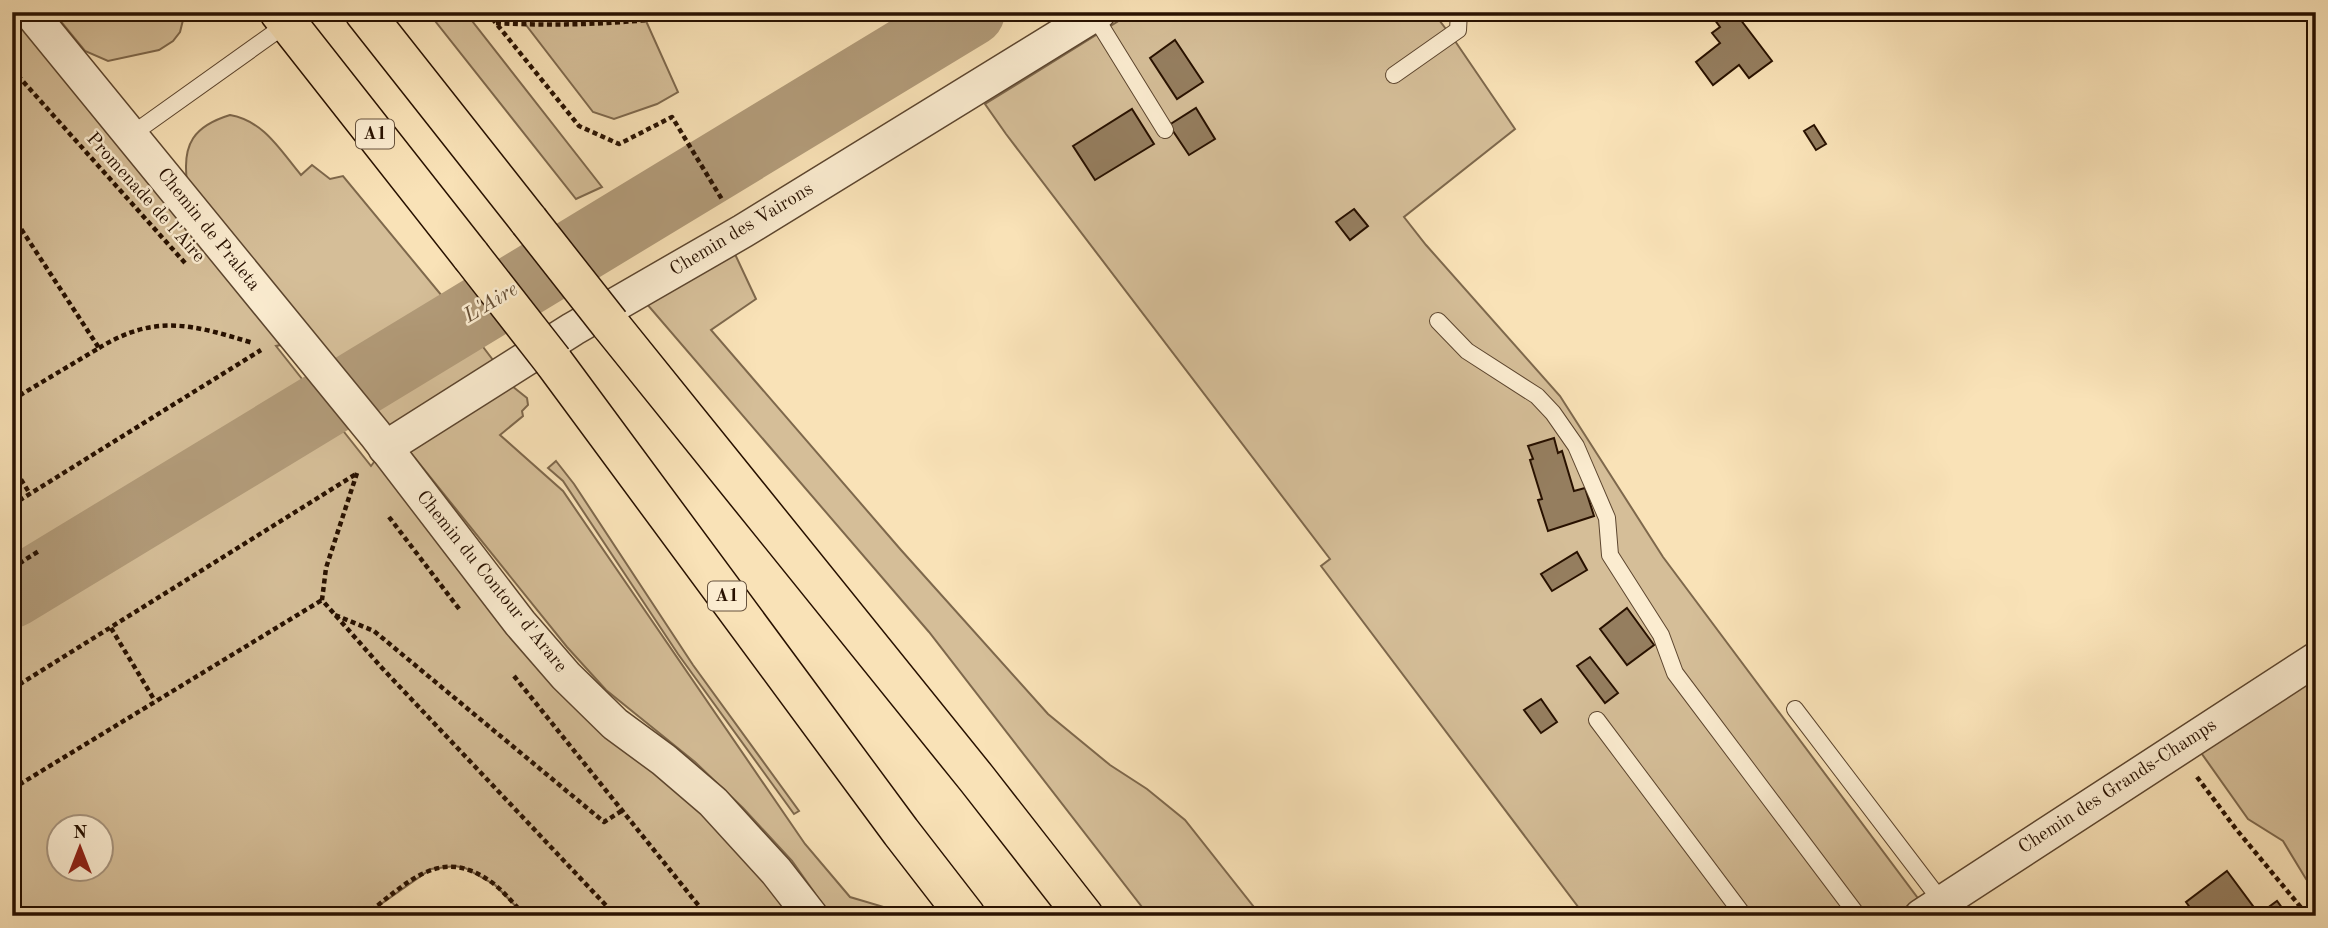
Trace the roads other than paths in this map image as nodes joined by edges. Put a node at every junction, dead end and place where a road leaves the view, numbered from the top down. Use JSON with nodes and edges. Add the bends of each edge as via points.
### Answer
{"nodes":[{"id":1,"x":30,"y":12,"type":"edge"},
{"id":2,"x":364,"y":12,"type":"edge"},
{"id":3,"x":1459,"y":12,"type":"edge"},
{"id":4,"x":1097,"y":14,"type":"edge"},
{"id":5,"x":284,"y":18,"type":"edge"},
{"id":6,"x":1394,"y":75,"type":"dead end"},
{"id":7,"x":1165,"y":130,"type":"dead end"},
{"id":8,"x":131,"y":135,"type":"junction"},
{"id":9,"x":1438,"y":321,"type":"dead end"},
{"id":10,"x":380,"y":441,"type":"junction"},
{"id":11,"x":2316,"y":659,"type":"edge"},
{"id":12,"x":1795,"y":709,"type":"dead end"},
{"id":13,"x":1597,"y":720,"type":"dead end"},
{"id":14,"x":1931,"y":909,"type":"edge"},
{"id":15,"x":811,"y":916,"type":"edge"},
{"id":16,"x":966,"y":916,"type":"edge"},
{"id":17,"x":1084,"y":916,"type":"edge"},
{"id":18,"x":1744,"y":916,"type":"edge"},
{"id":19,"x":1858,"y":916,"type":"edge"}],
"edges":[{"from":1,"to":8,"type":"street","name":"Chemin de Praleta"},
{"from":2,"to":17,"type":"highway","bridge":true},
{"from":3,"to":6,"type":"lane","via":[[1458,30]]},
{"from":4,"to":7,"type":"lane"},
{"from":4,"to":10,"type":"street","name":"Chemin des Vairons","via":[[743,231]]},
{"from":5,"to":8,"type":"lane"},
{"from":5,"to":16,"type":"highway","number":"A1","bridge":true,"via":[[554,361]]},
{"from":8,"to":10,"type":"street","name":"Chemin de Praleta"},
{"from":9,"to":19,"type":"lane","via":[[1467,351],[1537,396],[1553,413],[1576,446],[1607,518],[1610,555],[1661,635],[1675,673]]},
{"from":10,"to":15,"type":"street","name":"Chemin du Contour d'Arare","via":[[566,676],[615,724],[713,802]]},
{"from":11,"to":14,"type":"street","name":"Chemin des Grands-Champs"},
{"from":12,"to":14,"type":"lane"},
{"from":13,"to":18,"type":"lane"}]}
